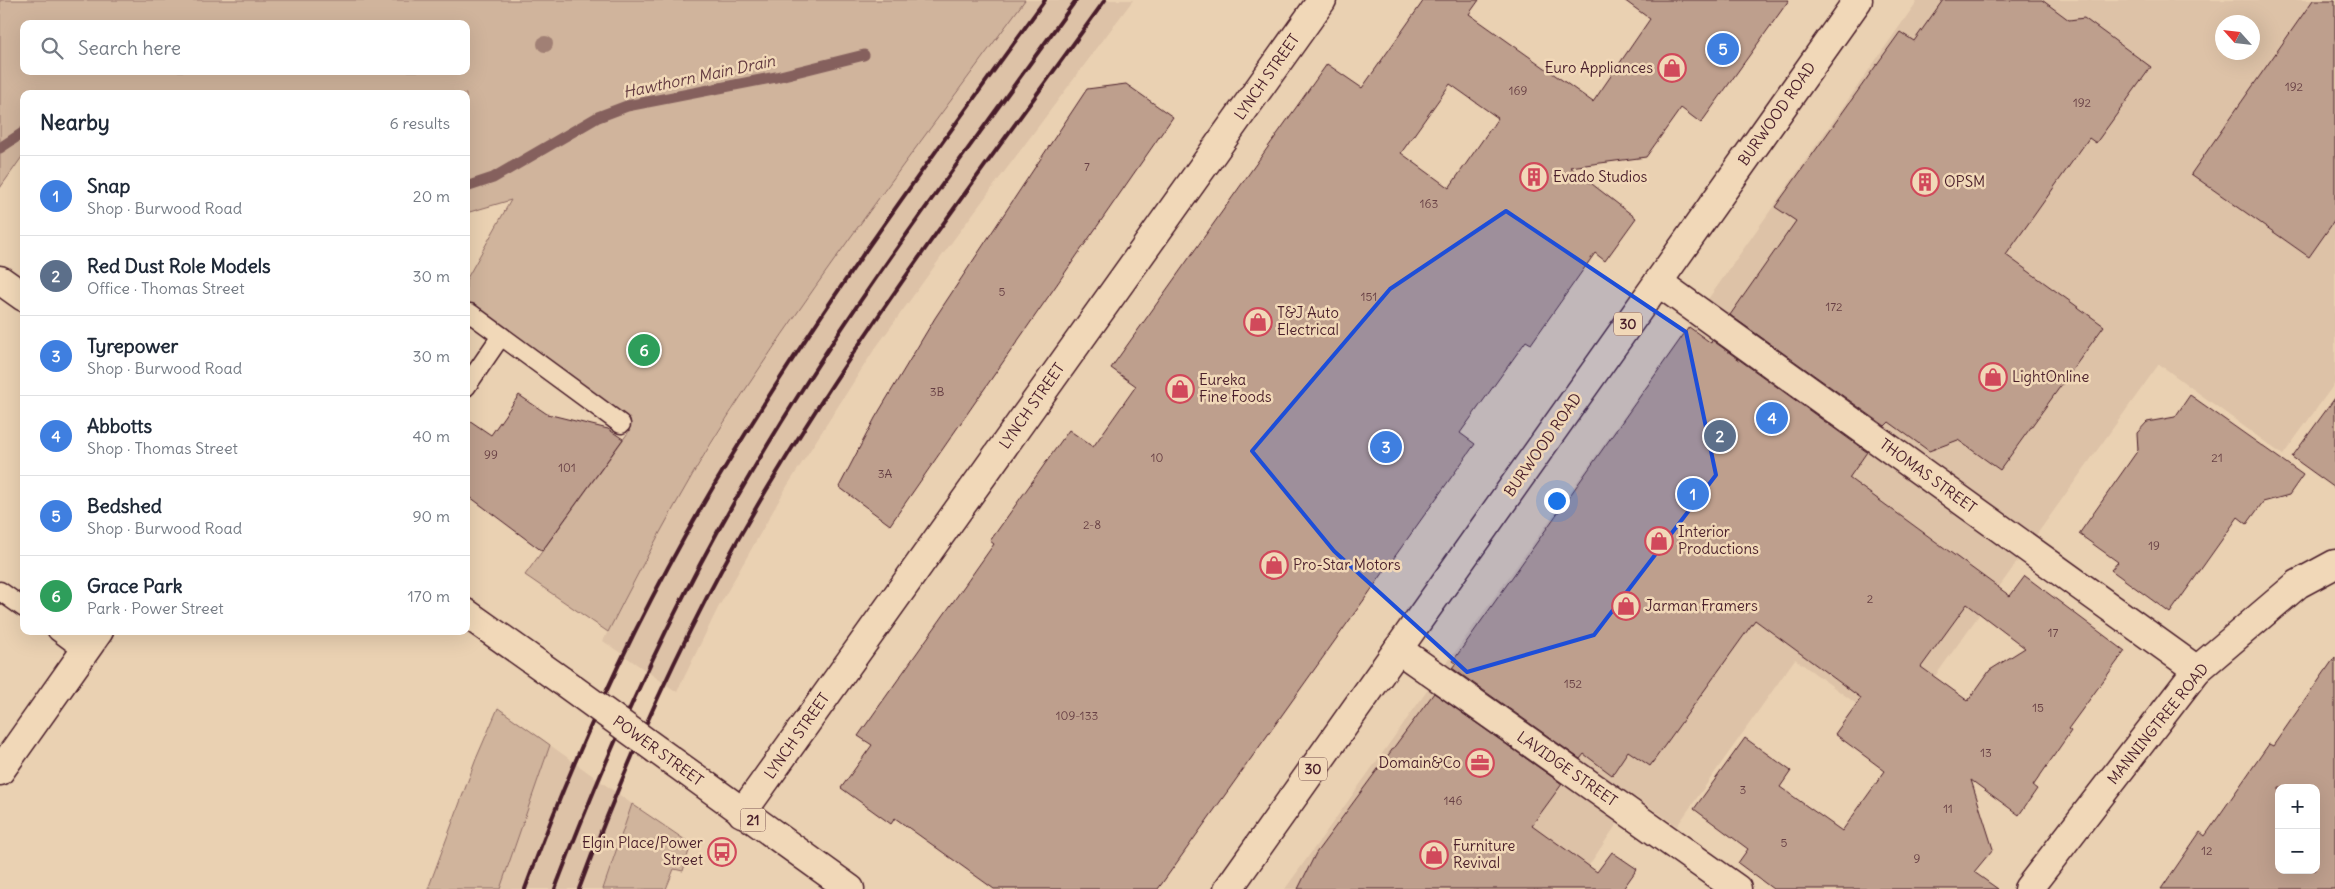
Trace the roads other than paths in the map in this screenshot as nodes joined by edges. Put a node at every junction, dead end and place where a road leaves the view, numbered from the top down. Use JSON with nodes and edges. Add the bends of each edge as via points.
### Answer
{"nodes":[{"id":1,"x":1322,"y":0,"type":"edge"},
{"id":2,"x":1858,"y":0,"type":"edge"},
{"id":3,"x":0,"y":280,"type":"edge"},
{"id":4,"x":1658,"y":282,"type":"junction"},
{"id":5,"x":20,"y":294,"type":"edge"},
{"id":6,"x":470,"y":313,"type":"dead end"},
{"id":7,"x":501,"y":336,"type":"junction"},
{"id":8,"x":470,"y":381,"type":"edge"},
{"id":9,"x":621,"y":424,"type":"dead end"},
{"id":10,"x":2335,"y":564,"type":"edge"},
{"id":11,"x":0,"y":591,"type":"edge"},
{"id":12,"x":20,"y":605,"type":"edge"},
{"id":13,"x":470,"y":616,"type":"edge"},
{"id":14,"x":69,"y":635,"type":"edge"},
{"id":15,"x":92,"y":642,"type":"edge"},
{"id":16,"x":1398,"y":649,"type":"junction"},
{"id":17,"x":2197,"y":670,"type":"junction"},
{"id":18,"x":0,"y":771,"type":"edge"},
{"id":19,"x":742,"y":813,"type":"junction"},
{"id":20,"x":850,"y":889,"type":"edge"},
{"id":21,"x":1228,"y":889,"type":"edge"},
{"id":22,"x":1737,"y":889,"type":"edge"},
{"id":23,"x":2028,"y":889,"type":"edge"}],
"edges":[{"from":1,"to":19,"type":"street","name":"LYNCH STREET"},
{"from":2,"to":4,"type":"street","name":"BURWOOD ROAD","number":"30"},
{"from":3,"to":5,"type":"street"},
{"from":4,"to":16,"type":"street","name":"BURWOOD ROAD","number":"30"},
{"from":4,"to":17,"type":"street","name":"THOMAS STREET"},
{"from":6,"to":7,"type":"lane"},
{"from":7,"to":8,"type":"lane"},
{"from":7,"to":9,"type":"lane"},
{"from":10,"to":17,"type":"street","name":"MANNINGTREE ROAD","via":[[2298,584]]},
{"from":11,"to":12,"type":"lane"},
{"from":13,"to":19,"type":"street","name":"POWER STREET","number":"21","bridge":true},
{"from":14,"to":15,"type":"lane"},
{"from":15,"to":18,"type":"street"},
{"from":16,"to":21,"type":"street","name":"BURWOOD ROAD","number":"30"},
{"from":16,"to":22,"type":"street","name":"LAVIDGE STREET"},
{"from":17,"to":23,"type":"street","name":"MANNINGTREE ROAD"},
{"from":19,"to":20,"type":"street","name":"POWER STREET","number":"21"}]}
